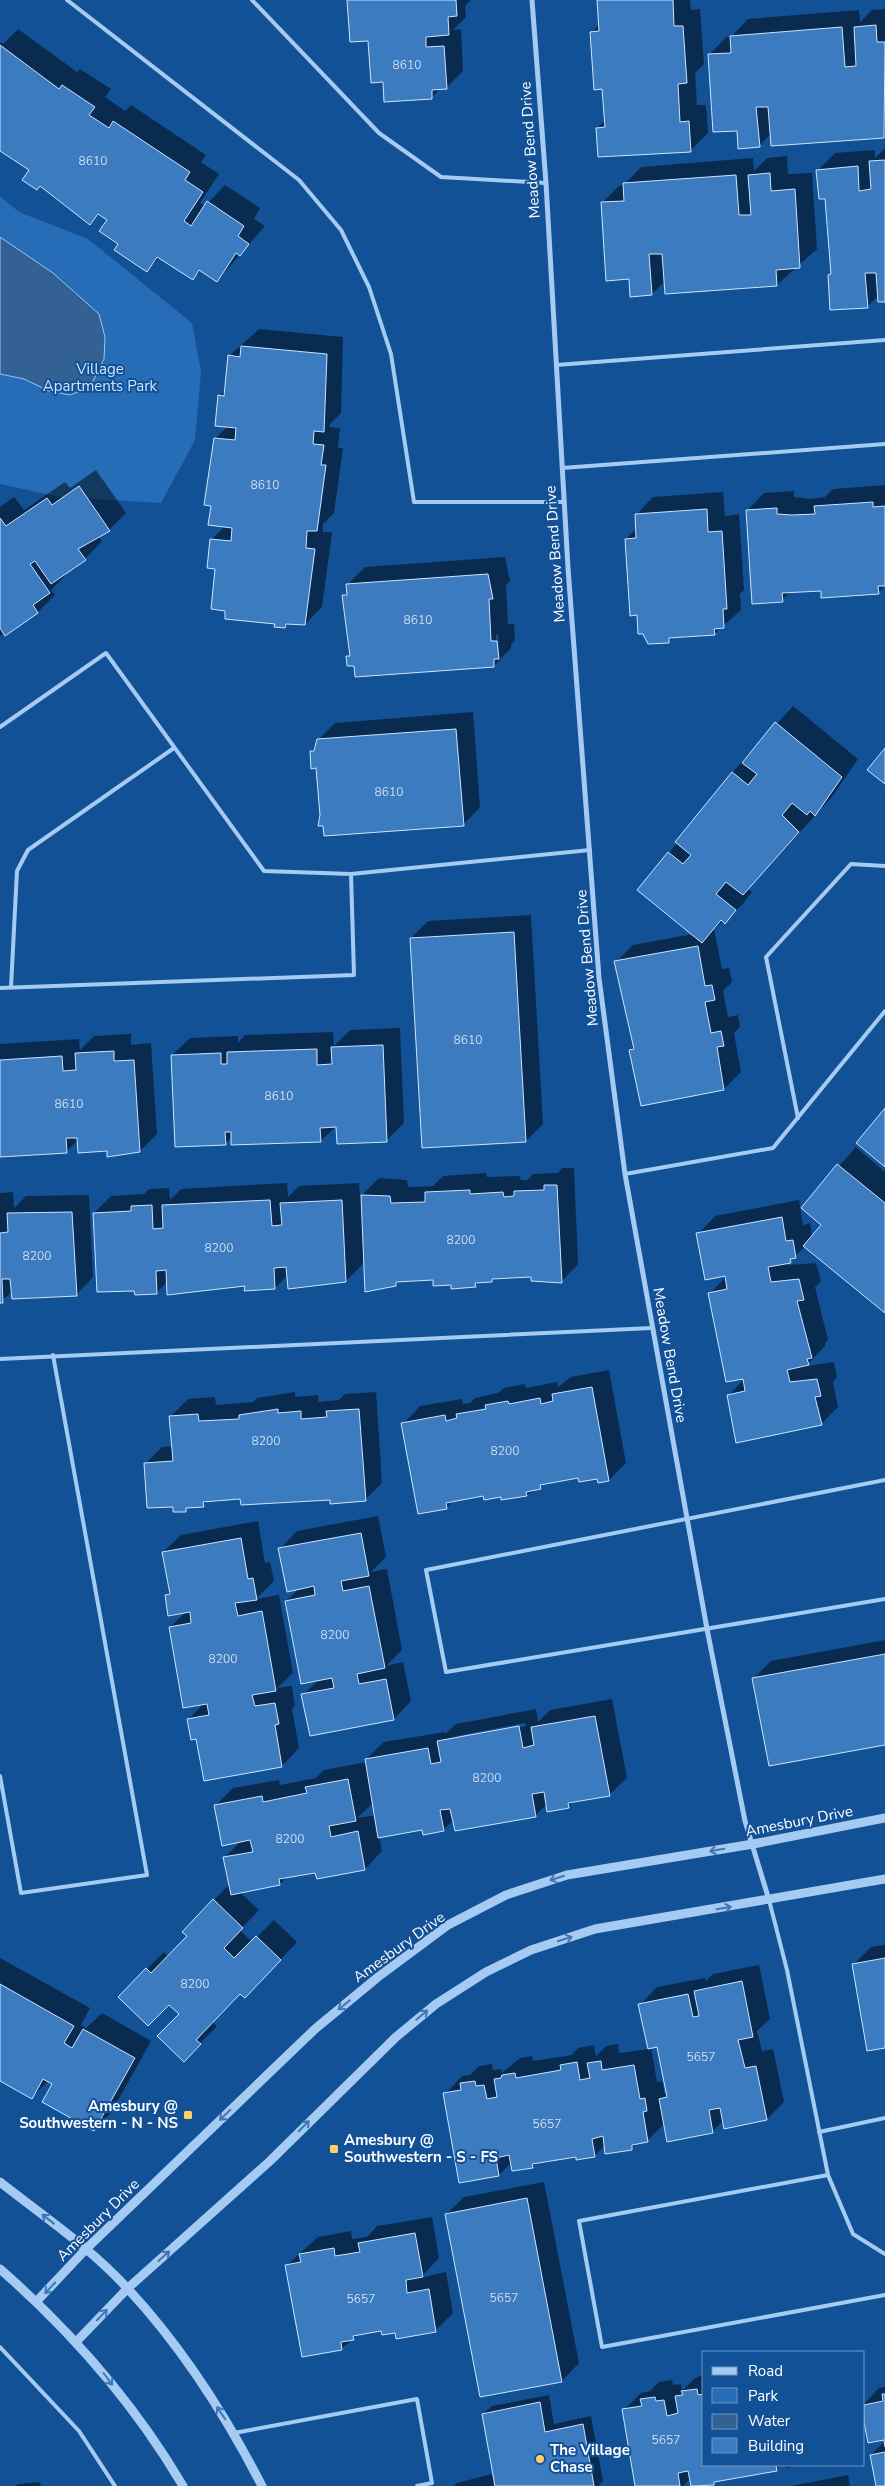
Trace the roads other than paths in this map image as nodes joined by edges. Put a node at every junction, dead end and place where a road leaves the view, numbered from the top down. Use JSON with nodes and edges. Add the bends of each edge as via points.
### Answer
{"nodes":[{"id":1,"x":67,"y":0,"type":"edge"},
{"id":2,"x":252,"y":0,"type":"edge"},
{"id":3,"x":532,"y":0,"type":"edge"},
{"id":4,"x":546,"y":184,"type":"junction"},
{"id":5,"x":885,"y":340,"type":"edge"},
{"id":6,"x":555,"y":365,"type":"junction"},
{"id":7,"x":885,"y":444,"type":"edge"},
{"id":8,"x":562,"y":468,"type":"junction"},
{"id":9,"x":564,"y":502,"type":"junction"},
{"id":10,"x":0,"y":727,"type":"edge"},
{"id":11,"x":174,"y":748,"type":"junction"},
{"id":12,"x":590,"y":850,"type":"junction"},
{"id":13,"x":885,"y":866,"type":"edge"},
{"id":14,"x":351,"y":874,"type":"junction"},
{"id":15,"x":10,"y":987,"type":"junction"},
{"id":16,"x":0,"y":988,"type":"edge"},
{"id":17,"x":885,"y":1011,"type":"edge"},
{"id":18,"x":798,"y":1118,"type":"junction"},
{"id":19,"x":625,"y":1174,"type":"junction"},
{"id":20,"x":652,"y":1328,"type":"junction"},
{"id":21,"x":53,"y":1355,"type":"junction"},
{"id":22,"x":0,"y":1359,"type":"edge"},
{"id":23,"x":885,"y":1480,"type":"edge"},
{"id":24,"x":688,"y":1520,"type":"junction"},
{"id":25,"x":885,"y":1599,"type":"edge"},
{"id":26,"x":707,"y":1629,"type":"junction"},
{"id":27,"x":0,"y":1776,"type":"edge"},
{"id":28,"x":885,"y":1818,"type":"edge"},
{"id":29,"x":753,"y":1844,"type":"junction"},
{"id":30,"x":885,"y":1879,"type":"edge"},
{"id":31,"x":769,"y":1900,"type":"junction"},
{"id":32,"x":885,"y":2118,"type":"edge"},
{"id":33,"x":819,"y":2132,"type":"junction"},
{"id":34,"x":828,"y":2175,"type":"junction"},
{"id":35,"x":0,"y":2182,"type":"edge"},
{"id":36,"x":86,"y":2249,"type":"junction"},
{"id":37,"x":885,"y":2254,"type":"edge"},
{"id":38,"x":0,"y":2269,"type":"edge"},
{"id":39,"x":128,"y":2288,"type":"junction"},
{"id":40,"x":885,"y":2295,"type":"edge"},
{"id":41,"x":37,"y":2301,"type":"junction"},
{"id":42,"x":77,"y":2341,"type":"junction"},
{"id":43,"x":0,"y":2347,"type":"edge"},
{"id":44,"x":234,"y":2433,"type":"junction"},
{"id":45,"x":115,"y":2486,"type":"edge"},
{"id":46,"x":183,"y":2486,"type":"edge"},
{"id":47,"x":262,"y":2486,"type":"edge"},
{"id":48,"x":417,"y":2486,"type":"edge"}],
"edges":[{"from":1,"to":9,"type":"lane","via":[[299,180],[341,230],[369,287],[391,354],[414,502]]},
{"from":2,"to":4,"type":"lane","via":[[379,133],[441,177]]},
{"from":3,"to":4,"type":"street","name":"Meadow Bend Drive"},
{"from":4,"to":6,"type":"street","name":"Meadow Bend Drive"},
{"from":5,"to":6,"type":"lane"},
{"from":6,"to":8,"type":"street","name":"Meadow Bend Drive"},
{"from":7,"to":8,"type":"lane"},
{"from":8,"to":9,"type":"street","name":"Meadow Bend Drive"},
{"from":9,"to":12,"type":"street","name":"Meadow Bend Drive"},
{"from":10,"to":11,"type":"lane","via":[[106,653]]},
{"from":11,"to":14,"type":"lane","via":[[264,871]]},
{"from":11,"to":15,"type":"lane","via":[[28,850],[17,871]]},
{"from":12,"to":14,"type":"lane"},
{"from":12,"to":19,"type":"street","name":"Meadow Bend Drive","via":[[599,978]]},
{"from":13,"to":18,"type":"lane","via":[[851,864],[766,958]]},
{"from":14,"to":15,"type":"lane","via":[[354,975]]},
{"from":15,"to":16,"type":"lane"},
{"from":17,"to":18,"type":"lane"},
{"from":18,"to":19,"type":"lane","via":[[773,1148]]},
{"from":19,"to":20,"type":"street","name":"Meadow Bend Drive"},
{"from":20,"to":21,"type":"lane"},
{"from":20,"to":24,"type":"street","name":"Meadow Bend Drive"},
{"from":21,"to":22,"type":"lane"},
{"from":21,"to":27,"type":"lane","via":[[147,1875],[21,1893]]},
{"from":23,"to":24,"type":"lane"},
{"from":24,"to":26,"type":"street","name":"Meadow Bend Drive"},
{"from":24,"to":26,"type":"lane","via":[[426,1570],[446,1672]]},
{"from":25,"to":26,"type":"lane"},
{"from":26,"to":29,"type":"street","name":"Meadow Bend Drive","via":[[745,1821]]},
{"from":28,"to":29,"type":"street","name":"Amesbury Drive"},
{"from":29,"to":31,"type":"street","name":"Meadow Bend Drive"},
{"from":29,"to":36,"type":"street","name":"Amesbury Drive","one_way":true,"via":[[568,1874],[506,1895],[448,1925],[315,2029]]},
{"from":30,"to":31,"type":"street"},
{"from":31,"to":33,"type":"lane","via":[[787,1970]]},
{"from":39,"to":31,"type":"street","one_way":true,"via":[[270,2161],[396,2037],[436,2004],[486,1972],[531,1950],[595,1929]]},
{"from":32,"to":33,"type":"lane"},
{"from":33,"to":34,"type":"lane"},
{"from":34,"to":37,"type":"lane","via":[[853,2234]]},
{"from":34,"to":40,"type":"lane","via":[[579,2221],[602,2347]]},
{"from":36,"to":35,"type":"street","one_way":true},
{"from":36,"to":39,"type":"street"},
{"from":36,"to":41,"type":"street","name":"Amesbury Drive","one_way":true},
{"from":38,"to":41,"type":"street"},
{"from":42,"to":39,"type":"street","one_way":true},
{"from":44,"to":39,"type":"street","one_way":true,"via":[[166,2334]]},
{"from":41,"to":42,"type":"street"},
{"from":42,"to":46,"type":"street","one_way":true,"via":[[162,2450]]},
{"from":43,"to":45,"type":"lane","via":[[79,2431]]},
{"from":44,"to":47,"type":"street"},
{"from":44,"to":48,"type":"lane","via":[[417,2399],[432,2483]]}]}
